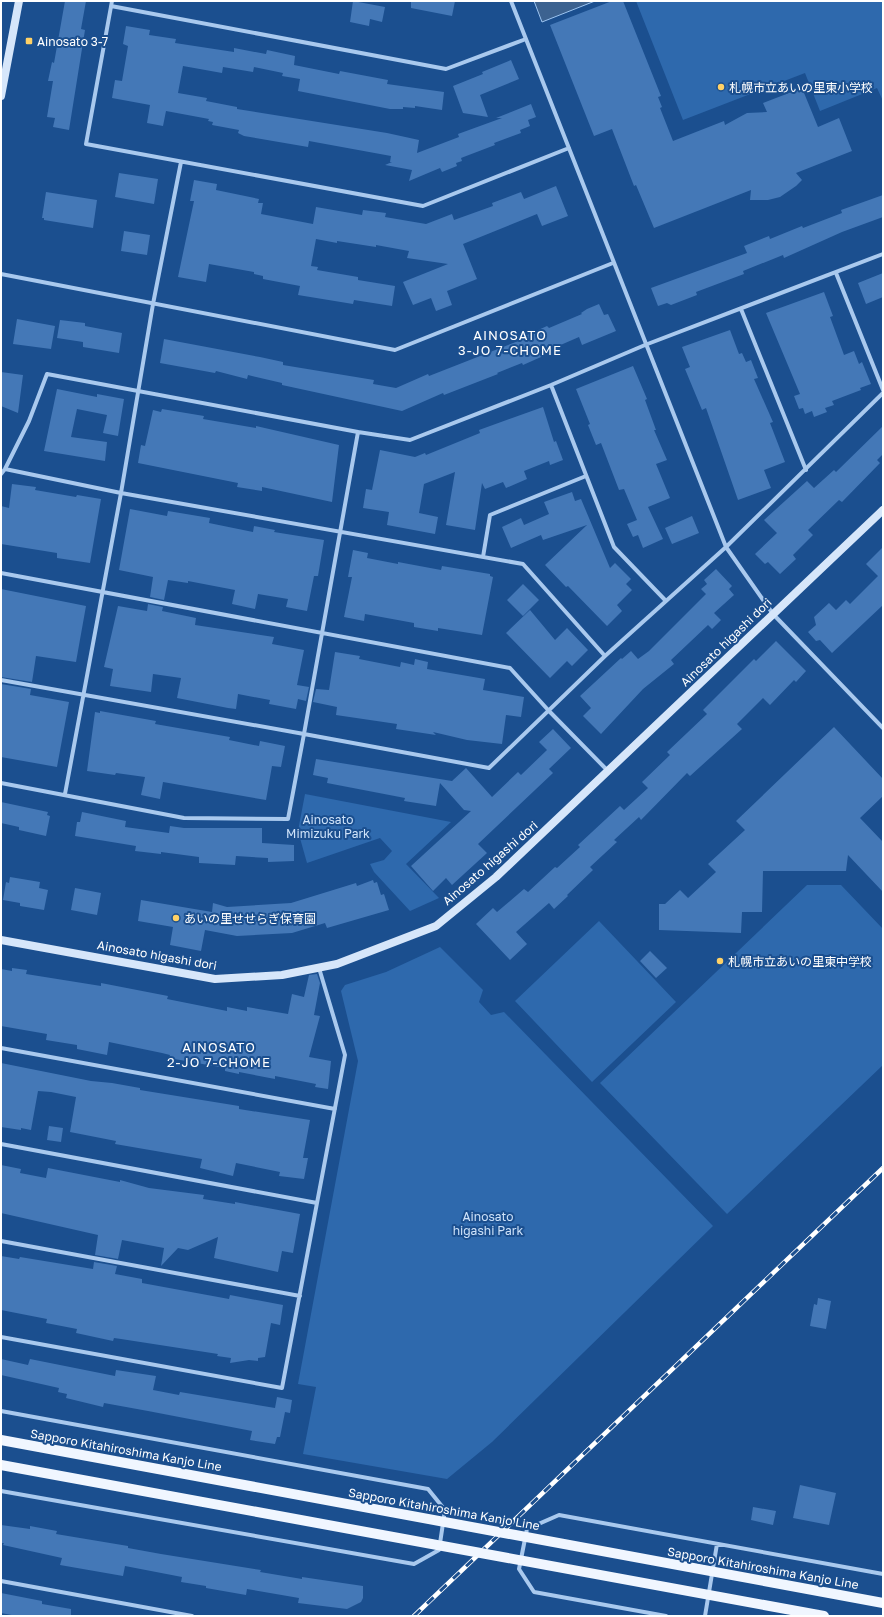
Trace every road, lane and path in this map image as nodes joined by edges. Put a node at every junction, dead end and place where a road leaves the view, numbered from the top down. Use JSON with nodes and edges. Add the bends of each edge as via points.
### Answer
{"nodes":[{"id":1,"x":19,"y":1,"type":"edge"},
{"id":2,"x":112,"y":1,"type":"edge"},
{"id":3,"x":511,"y":1,"type":"edge"},
{"id":4,"x":111,"y":6,"type":"junction"},
{"id":5,"x":526,"y":39,"type":"junction"},
{"id":6,"x":1,"y":96,"type":"edge"},
{"id":7,"x":568,"y":148,"type":"junction"},
{"id":8,"x":181,"y":162,"type":"junction"},
{"id":9,"x":883,"y":254,"type":"edge"},
{"id":10,"x":613,"y":263,"type":"junction"},
{"id":11,"x":836,"y":273,"type":"junction"},
{"id":12,"x":1,"y":274,"type":"edge"},
{"id":13,"x":153,"y":304,"type":"junction"},
{"id":14,"x":741,"y":309,"type":"junction"},
{"id":15,"x":646,"y":345,"type":"junction"},
{"id":16,"x":551,"y":386,"type":"junction"},
{"id":17,"x":883,"y":390,"type":"edge"},
{"id":18,"x":139,"y":391,"type":"junction"},
{"id":19,"x":883,"y":393,"type":"edge"},
{"id":20,"x":358,"y":432,"type":"junction"},
{"id":21,"x":5,"y":469,"type":"junction"},
{"id":22,"x":806,"y":470,"type":"junction"},
{"id":23,"x":1,"y":474,"type":"edge"},
{"id":24,"x":586,"y":476,"type":"junction"},
{"id":25,"x":121,"y":493,"type":"junction"},
{"id":26,"x":883,"y":510,"type":"edge"},
{"id":27,"x":341,"y":533,"type":"junction"},
{"id":28,"x":726,"y":547,"type":"junction"},
{"id":29,"x":483,"y":557,"type":"junction"},
{"id":30,"x":1,"y":573,"type":"edge"},
{"id":31,"x":102,"y":593,"type":"junction"},
{"id":32,"x":666,"y":601,"type":"junction"},
{"id":33,"x":773,"y":614,"type":"junction"},
{"id":34,"x":322,"y":634,"type":"junction"},
{"id":35,"x":605,"y":656,"type":"junction"},
{"id":36,"x":1,"y":680,"type":"edge"},
{"id":37,"x":84,"y":694,"type":"junction"},
{"id":38,"x":549,"y":711,"type":"junction"},
{"id":39,"x":883,"y":728,"type":"edge"},
{"id":40,"x":304,"y":734,"type":"junction"},
{"id":41,"x":608,"y":771,"type":"junction"},
{"id":42,"x":1,"y":783,"type":"edge"},
{"id":43,"x":65,"y":794,"type":"junction"},
{"id":44,"x":1,"y":940,"type":"edge"},
{"id":45,"x":318,"y":968,"type":"junction"},
{"id":46,"x":1,"y":1048,"type":"edge"},
{"id":47,"x":335,"y":1109,"type":"junction"},
{"id":48,"x":1,"y":1144,"type":"edge"},
{"id":49,"x":317,"y":1203,"type":"junction"},
{"id":50,"x":1,"y":1241,"type":"edge"},
{"id":51,"x":300,"y":1296,"type":"junction"},
{"id":52,"x":1,"y":1337,"type":"edge"},
{"id":53,"x":1,"y":1411,"type":"edge"},
{"id":54,"x":1,"y":1440,"type":"edge"},
{"id":55,"x":1,"y":1465,"type":"edge"},
{"id":56,"x":1,"y":1491,"type":"edge"},
{"id":57,"x":717,"y":1544,"type":"junction"},
{"id":58,"x":883,"y":1574,"type":"edge"},
{"id":59,"x":1,"y":1581,"type":"edge"},
{"id":60,"x":883,"y":1603,"type":"edge"},
{"id":61,"x":192,"y":1616,"type":"edge"},
{"id":62,"x":666,"y":1616,"type":"edge"},
{"id":63,"x":705,"y":1616,"type":"edge"},
{"id":64,"x":824,"y":1616,"type":"edge"}],
"edges":[{"from":1,"to":6,"type":"street"},
{"from":2,"to":4,"type":"street"},
{"from":3,"to":5,"type":"street"},
{"from":4,"to":5,"type":"street","via":[[446,69]]},
{"from":4,"to":8,"type":"street","via":[[86,144]]},
{"from":5,"to":7,"type":"street"},
{"from":7,"to":8,"type":"street","via":[[423,206]]},
{"from":7,"to":10,"type":"street"},
{"from":8,"to":13,"type":"street"},
{"from":9,"to":11,"type":"street"},
{"from":10,"to":13,"type":"street","via":[[395,350]]},
{"from":10,"to":15,"type":"street"},
{"from":11,"to":14,"type":"street"},
{"from":11,"to":17,"type":"street"},
{"from":12,"to":13,"type":"street"},
{"from":13,"to":18,"type":"street"},
{"from":14,"to":15,"type":"street"},
{"from":14,"to":22,"type":"street"},
{"from":15,"to":16,"type":"street"},
{"from":15,"to":28,"type":"street"},
{"from":16,"to":20,"type":"street","via":[[410,440]]},
{"from":16,"to":24,"type":"street"},
{"from":18,"to":20,"type":"street"},
{"from":18,"to":21,"type":"street","via":[[47,374],[29,421]]},
{"from":18,"to":25,"type":"street"},
{"from":19,"to":22,"type":"street"},
{"from":20,"to":27,"type":"street"},
{"from":21,"to":23,"type":"street"},
{"from":21,"to":25,"type":"street"},
{"from":22,"to":28,"type":"street"},
{"from":24,"to":29,"type":"street","via":[[490,515]]},
{"from":24,"to":32,"type":"street","via":[[614,548]]},
{"from":25,"to":27,"type":"street"},
{"from":25,"to":31,"type":"street"},
{"from":26,"to":33,"type":"street","name":"Ainosato higashi dori"},
{"from":27,"to":29,"type":"street"},
{"from":27,"to":34,"type":"street"},
{"from":28,"to":32,"type":"street"},
{"from":28,"to":33,"type":"street"},
{"from":29,"to":35,"type":"street","via":[[523,564]]},
{"from":30,"to":31,"type":"street"},
{"from":31,"to":34,"type":"street"},
{"from":31,"to":37,"type":"street"},
{"from":32,"to":35,"type":"street"},
{"from":33,"to":39,"type":"street"},
{"from":33,"to":41,"type":"street","name":"Ainosato higashi dori"},
{"from":34,"to":38,"type":"street","via":[[510,668]]},
{"from":34,"to":40,"type":"street"},
{"from":35,"to":38,"type":"street"},
{"from":36,"to":37,"type":"street"},
{"from":37,"to":40,"type":"street"},
{"from":37,"to":43,"type":"street"},
{"from":38,"to":40,"type":"street","via":[[489,768]]},
{"from":38,"to":41,"type":"street"},
{"from":40,"to":43,"type":"street","via":[[288,819],[184,818]]},
{"from":41,"to":45,"type":"street","name":"Ainosato higashi dori","via":[[496,877],[436,926],[337,964]]},
{"from":42,"to":43,"type":"street"},
{"from":44,"to":45,"type":"street","name":"Ainosato higashi dori","via":[[215,979],[282,975]]},
{"from":45,"to":47,"type":"street","via":[[345,1055]]},
{"from":46,"to":47,"type":"street"},
{"from":47,"to":49,"type":"street"},
{"from":48,"to":49,"type":"street"},
{"from":49,"to":51,"type":"street"},
{"from":50,"to":51,"type":"street"},
{"from":51,"to":52,"type":"street","via":[[282,1388]]},
{"from":53,"to":56,"type":"street","via":[[428,1489],[445,1510],[439,1550],[414,1564]]},
{"from":54,"to":60,"type":"main road","name":"Sapporo Kitahiroshima Kanjo Line","bridge":true},
{"from":55,"to":64,"type":"main road","bridge":true},
{"from":57,"to":58,"type":"street"},
{"from":57,"to":62,"type":"street","via":[[559,1515],[527,1529],[519,1570],[534,1592]]},
{"from":57,"to":63,"type":"street"},
{"from":59,"to":61,"type":"street"}]}
